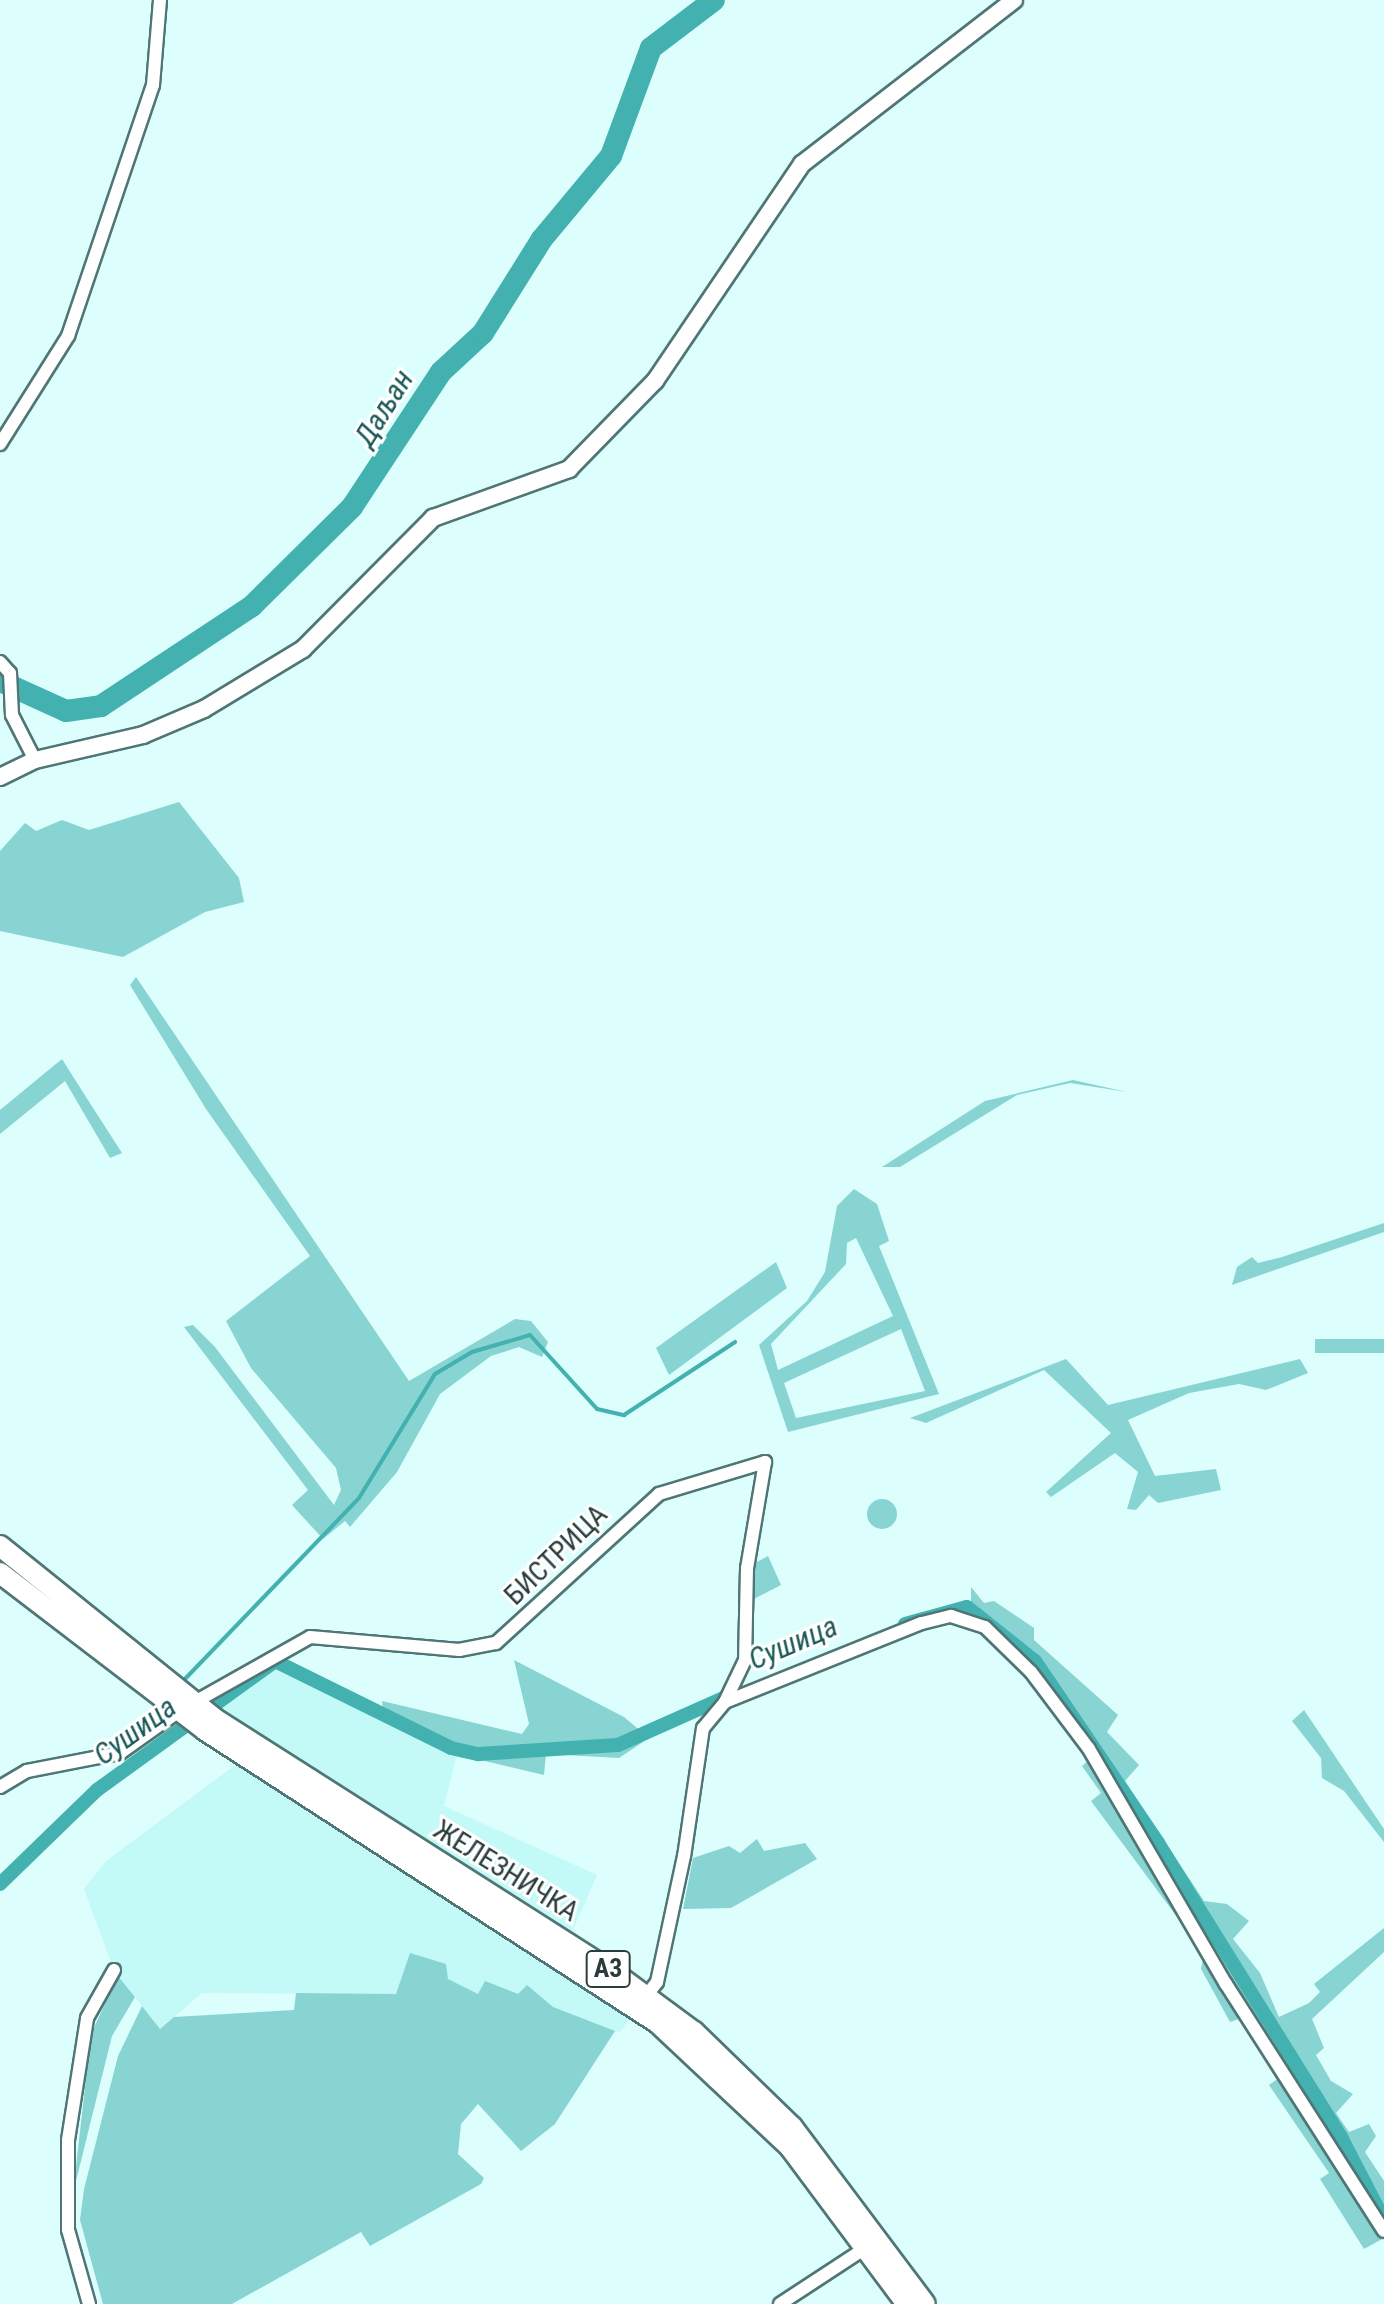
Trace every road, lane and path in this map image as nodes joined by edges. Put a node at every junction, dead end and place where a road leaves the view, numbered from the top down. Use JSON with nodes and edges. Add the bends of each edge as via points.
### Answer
{"nodes":[{"id":1,"x":160,"y":0,"type":"edge"},
{"id":2,"x":1014,"y":0,"type":"edge"},
{"id":3,"x":0,"y":444,"type":"edge"},
{"id":4,"x":0,"y":662,"type":"edge"},
{"id":5,"x":35,"y":760,"type":"junction"},
{"id":6,"x":0,"y":777,"type":"edge"},
{"id":7,"x":0,"y":1546,"type":"edge"},
{"id":8,"x":0,"y":1573,"type":"edge"},
{"id":9,"x":725,"y":1702,"type":"junction"},
{"id":10,"x":186,"y":1707,"type":"junction"},
{"id":11,"x":0,"y":1787,"type":"edge"},
{"id":12,"x":114,"y":1970,"type":"dead end"},
{"id":13,"x":642,"y":2001,"type":"junction"},
{"id":14,"x":1384,"y":2231,"type":"edge"},
{"id":15,"x":873,"y":2243,"type":"junction"},
{"id":16,"x":89,"y":2304,"type":"edge"},
{"id":17,"x":780,"y":2304,"type":"edge"},
{"id":18,"x":907,"y":2304,"type":"edge"},
{"id":19,"x":925,"y":2304,"type":"edge"}],
"edges":[{"from":1,"to":3,"type":"street","via":[[153,85],[68,336]]},
{"from":2,"to":5,"type":"street","via":[[802,164],[655,381],[569,469],[433,518],[303,649],[204,709],[106,746]]},
{"from":4,"to":5,"type":"street","via":[[12,683],[10,704]]},
{"from":5,"to":6,"type":"street"},
{"from":7,"to":10,"type":"main road","name":"ЖЕЛЕЗНИЧКА","number":"A3"},
{"from":8,"to":10,"type":"main road","name":"ЖЕЛЕЗНИЧКА","number":"A3"},
{"from":9,"to":10,"type":"street","name":"БИСТРИЦА","via":[[728,1686],[745,1660],[747,1568],[765,1462],[757,1460],[659,1494],[496,1643],[459,1650],[310,1637]]},
{"from":9,"to":13,"type":"street","via":[[703,1728],[696,1753],[684,1856],[657,1982]]},
{"from":9,"to":14,"type":"street","via":[[922,1623],[951,1616],[985,1627],[1031,1672],[1089,1749],[1226,1984]]},
{"from":10,"to":11,"type":"street","name":"БИСТРИЦА","via":[[120,1753],[27,1771]]},
{"from":10,"to":13,"type":"main road","name":"ЖЕЛЕЗНИЧКА","number":"A3"},
{"from":12,"to":16,"type":"street","via":[[87,2018],[68,2140],[68,2230]]},
{"from":13,"to":15,"type":"main road","name":"ЖЕЛЕЗНИЧКА","number":"A3","via":[[769,2100]]},
{"from":15,"to":17,"type":"street"},
{"from":15,"to":18,"type":"main road","name":"ЖЕЛЕЗНИЧКА","number":"A3"},
{"from":15,"to":19,"type":"main road","name":"ЖЕЛЕЗНИЧКА","number":"A3"}]}
